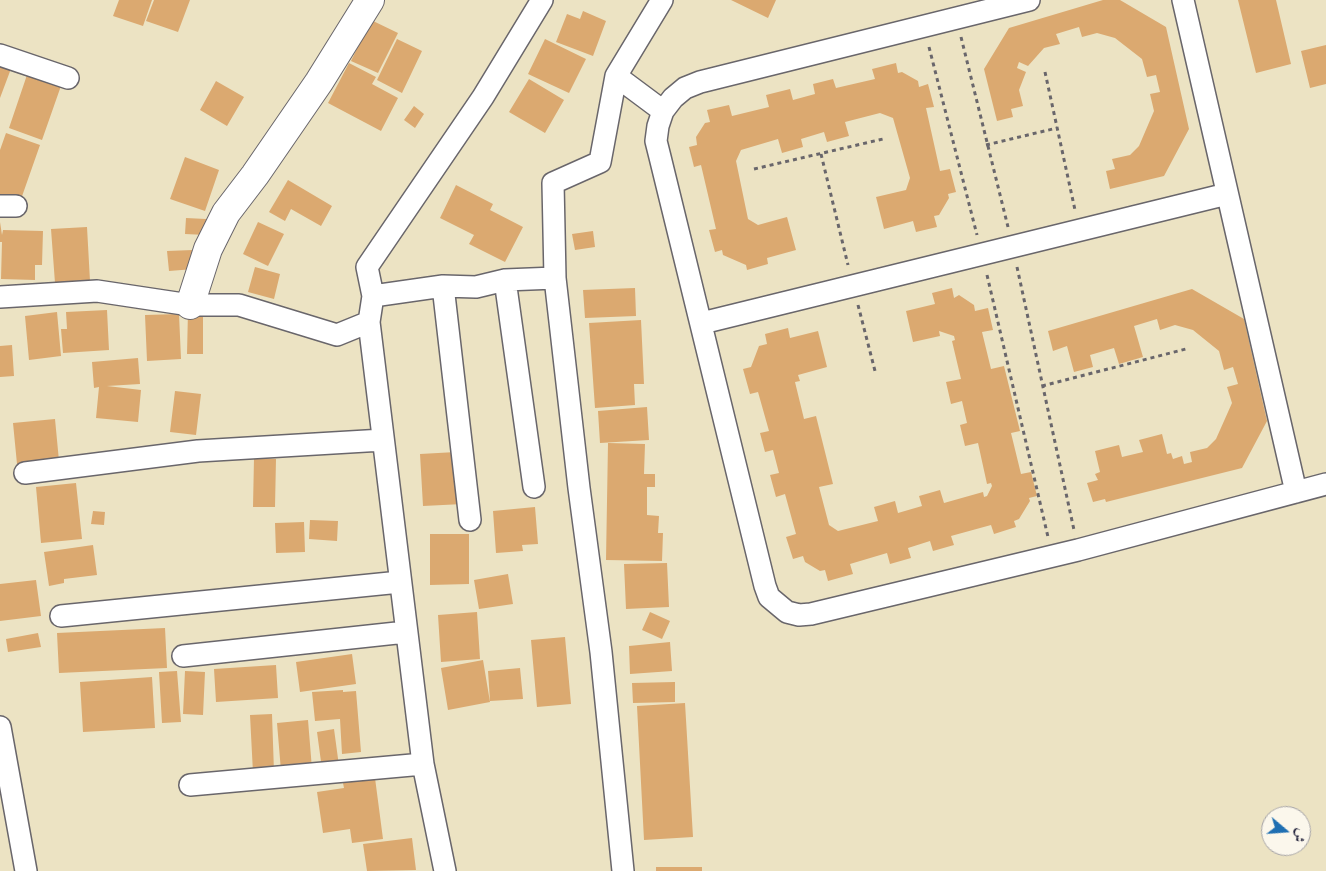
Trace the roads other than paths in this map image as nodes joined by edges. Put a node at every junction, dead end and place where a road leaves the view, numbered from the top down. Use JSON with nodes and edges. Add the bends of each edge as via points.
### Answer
{"nodes":[{"id":1,"x":370,"y":0,"type":"edge"},
{"id":2,"x":542,"y":0,"type":"edge"},
{"id":3,"x":662,"y":0,"type":"edge"},
{"id":4,"x":1028,"y":0,"type":"edge"},
{"id":5,"x":1183,"y":0,"type":"edge"},
{"id":6,"x":0,"y":55,"type":"edge"},
{"id":7,"x":616,"y":76,"type":"junction"},
{"id":8,"x":68,"y":78,"type":"dead end"},
{"id":9,"x":663,"y":111,"type":"junction"},
{"id":10,"x":1227,"y":194,"type":"junction"},
{"id":11,"x":554,"y":278,"type":"junction"},
{"id":12,"x":506,"y":280,"type":"junction"},
{"id":13,"x":442,"y":286,"type":"junction"},
{"id":14,"x":373,"y":296,"type":"junction"},
{"id":15,"x":0,"y":297,"type":"edge"},
{"id":16,"x":190,"y":304,"type":"junction"},
{"id":17,"x":369,"y":322,"type":"junction"},
{"id":18,"x":702,"y":323,"type":"junction"},
{"id":19,"x":383,"y":440,"type":"junction"},
{"id":20,"x":24,"y":473,"type":"dead end"},
{"id":21,"x":1326,"y":484,"type":"edge"},
{"id":22,"x":534,"y":486,"type":"dead end"},
{"id":23,"x":1296,"y":492,"type":"junction"},
{"id":24,"x":470,"y":520,"type":"dead end"},
{"id":25,"x":400,"y":582,"type":"junction"},
{"id":26,"x":61,"y":616,"type":"dead end"},
{"id":27,"x":406,"y":632,"type":"junction"},
{"id":28,"x":183,"y":656,"type":"dead end"},
{"id":29,"x":0,"y":727,"type":"edge"},
{"id":30,"x":423,"y":764,"type":"junction"},
{"id":31,"x":190,"y":785,"type":"dead end"},
{"id":32,"x":26,"y":871,"type":"edge"},
{"id":33,"x":445,"y":871,"type":"edge"},
{"id":34,"x":623,"y":871,"type":"edge"}],
"edges":[{"from":1,"to":16,"type":"street","via":[[319,82],[226,213],[203,262]]},
{"from":2,"to":14,"type":"street","via":[[483,97],[366,267]]},
{"from":3,"to":7,"type":"street"},
{"from":4,"to":9,"type":"street","via":[[700,82],[685,88]]},
{"from":5,"to":10,"type":"street"},
{"from":6,"to":8,"type":"street"},
{"from":7,"to":9,"type":"street"},
{"from":7,"to":11,"type":"street","via":[[600,162],[553,184]]},
{"from":9,"to":18,"type":"street","via":[[656,141]]},
{"from":10,"to":18,"type":"street"},
{"from":10,"to":23,"type":"street"},
{"from":11,"to":12,"type":"street"},
{"from":11,"to":34,"type":"street","via":[[602,652]]},
{"from":12,"to":13,"type":"street","via":[[476,286]]},
{"from":12,"to":22,"type":"street"},
{"from":13,"to":14,"type":"street"},
{"from":13,"to":24,"type":"street"},
{"from":14,"to":17,"type":"street"},
{"from":15,"to":16,"type":"street","via":[[97,291]]},
{"from":16,"to":17,"type":"street","via":[[239,305],[337,335]]},
{"from":17,"to":19,"type":"street"},
{"from":18,"to":23,"type":"street","via":[[765,586],[769,597],[778,606],[794,614],[811,614],[1078,550]]},
{"from":19,"to":20,"type":"street","via":[[198,451]]},
{"from":19,"to":25,"type":"street"},
{"from":21,"to":23,"type":"street"},
{"from":25,"to":26,"type":"street"},
{"from":25,"to":27,"type":"street"},
{"from":27,"to":28,"type":"street"},
{"from":27,"to":30,"type":"street"},
{"from":29,"to":32,"type":"street"},
{"from":30,"to":31,"type":"street"},
{"from":30,"to":33,"type":"street"}]}
